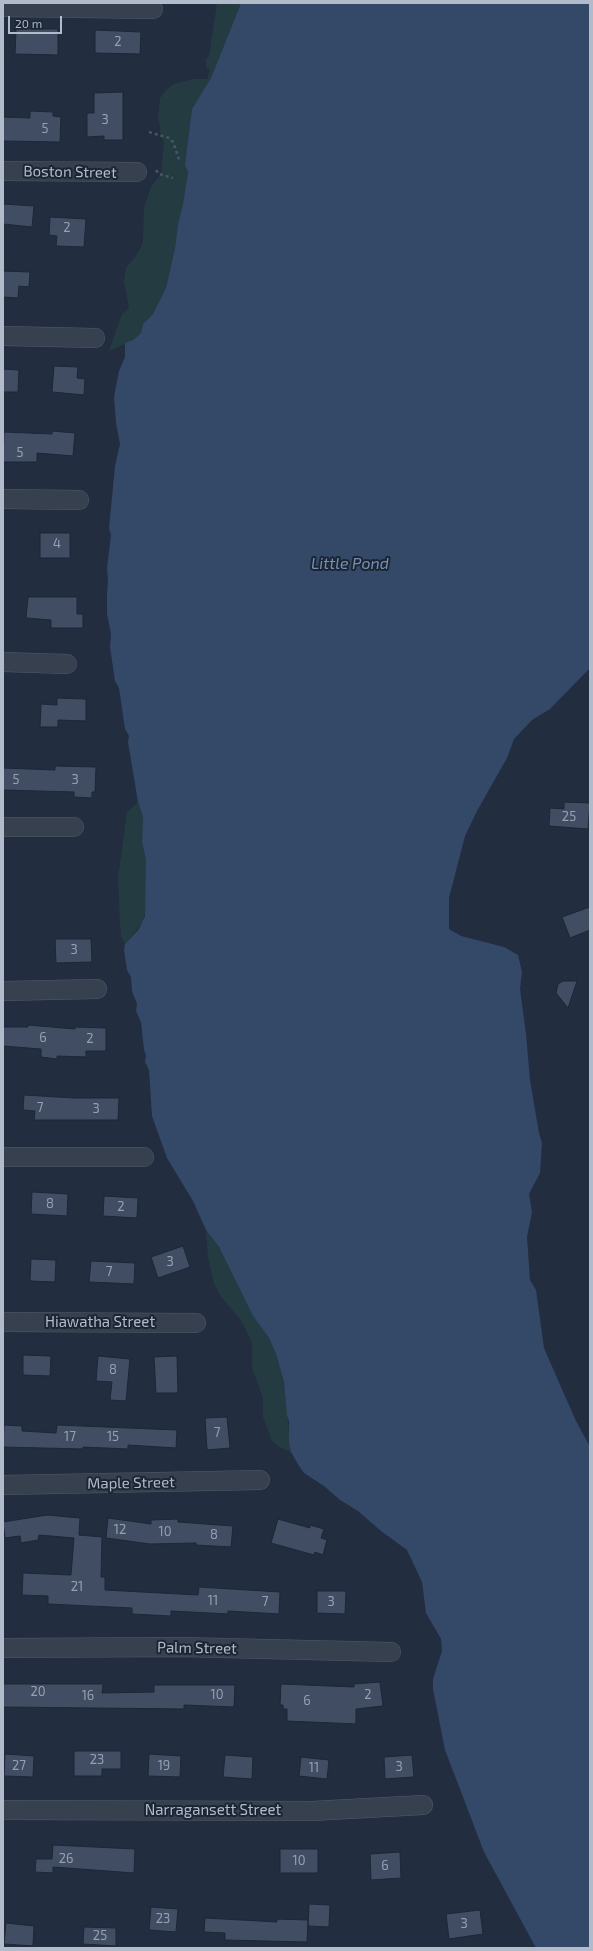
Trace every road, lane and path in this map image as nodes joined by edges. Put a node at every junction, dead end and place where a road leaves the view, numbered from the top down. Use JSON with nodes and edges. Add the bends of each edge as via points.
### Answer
{"nodes":[{"id":1,"x":3,"y":7,"type":"edge"},
{"id":2,"x":153,"y":9,"type":"dead end"},
{"id":3,"x":149,"y":132,"type":"dead end"},
{"id":4,"x":180,"y":162,"type":"dead end"},
{"id":5,"x":3,"y":171,"type":"edge"},
{"id":6,"x":137,"y":172,"type":"dead end"},
{"id":7,"x":3,"y":336,"type":"edge"},
{"id":8,"x":95,"y":338,"type":"dead end"},
{"id":9,"x":3,"y":500,"type":"edge"},
{"id":10,"x":79,"y":500,"type":"dead end"},
{"id":11,"x":3,"y":662,"type":"edge"},
{"id":12,"x":67,"y":664,"type":"dead end"},
{"id":13,"x":3,"y":827,"type":"edge"},
{"id":14,"x":74,"y":827,"type":"dead end"},
{"id":15,"x":97,"y":989,"type":"dead end"},
{"id":16,"x":3,"y":991,"type":"edge"},
{"id":17,"x":3,"y":1157,"type":"edge"},
{"id":18,"x":144,"y":1157,"type":"dead end"},
{"id":19,"x":3,"y":1322,"type":"edge"},
{"id":20,"x":196,"y":1323,"type":"dead end"},
{"id":21,"x":260,"y":1480,"type":"dead end"},
{"id":22,"x":3,"y":1485,"type":"edge"},
{"id":23,"x":3,"y":1648,"type":"edge"},
{"id":24,"x":390,"y":1652,"type":"dead end"},
{"id":25,"x":423,"y":1804,"type":"dead end"},
{"id":26,"x":3,"y":1810,"type":"edge"}],
"edges":[{"from":1,"to":2,"type":"street"},
{"from":3,"to":4,"type":"path","via":[[169,138]]},
{"from":5,"to":6,"type":"street","name":"Boston Street"},
{"from":7,"to":8,"type":"street"},
{"from":9,"to":10,"type":"street"},
{"from":11,"to":12,"type":"street"},
{"from":13,"to":14,"type":"street"},
{"from":15,"to":16,"type":"street"},
{"from":17,"to":18,"type":"street"},
{"from":19,"to":20,"type":"street","name":"Hiawatha Street"},
{"from":21,"to":22,"type":"street","name":"Maple Street"},
{"from":23,"to":24,"type":"street","name":"Palm Street","via":[[180,1647]]},
{"from":25,"to":26,"type":"street","name":"Narragansett Street","via":[[312,1811]]}]}
